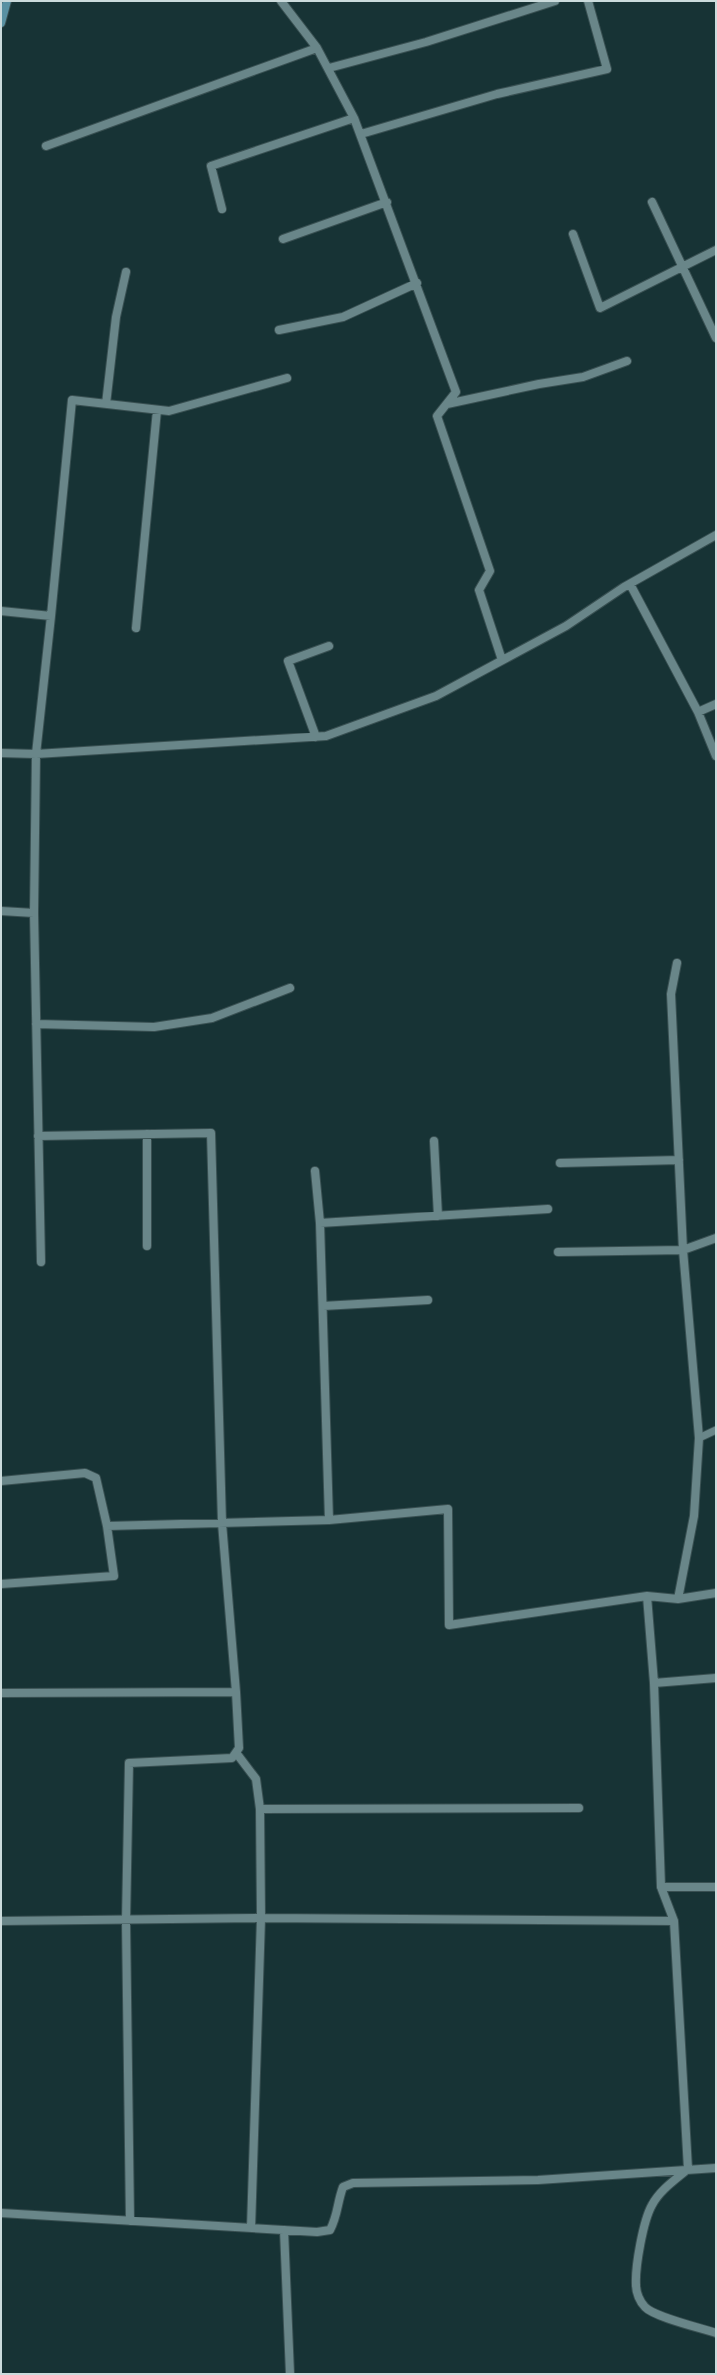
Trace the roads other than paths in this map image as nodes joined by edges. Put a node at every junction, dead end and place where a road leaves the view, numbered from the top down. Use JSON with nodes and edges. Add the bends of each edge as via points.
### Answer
{"nodes":[{"id":1,"x":7,"y":1,"type":"edge"},
{"id":2,"x":281,"y":1,"type":"edge"},
{"id":3,"x":556,"y":1,"type":"edge"},
{"id":4,"x":588,"y":1,"type":"edge"},
{"id":5,"x":1,"y":23,"type":"edge"},
{"id":6,"x":317,"y":48,"type":"junction"},
{"id":7,"x":329,"y":68,"type":"junction"},
{"id":8,"x":354,"y":118,"type":"junction"},
{"id":9,"x":360,"y":134,"type":"junction"},
{"id":10,"x":46,"y":146,"type":"dead end"},
{"id":11,"x":387,"y":202,"type":"junction"},
{"id":12,"x":652,"y":202,"type":"dead end"},
{"id":13,"x":222,"y":209,"type":"dead end"},
{"id":14,"x":573,"y":234,"type":"dead end"},
{"id":15,"x":283,"y":239,"type":"dead end"},
{"id":16,"x":716,"y":250,"type":"edge"},
{"id":17,"x":682,"y":266,"type":"junction"},
{"id":18,"x":126,"y":272,"type":"dead end"},
{"id":19,"x":417,"y":283,"type":"junction"},
{"id":20,"x":279,"y":330,"type":"dead end"},
{"id":21,"x":716,"y":338,"type":"edge"},
{"id":22,"x":627,"y":361,"type":"dead end"},
{"id":23,"x":288,"y":378,"type":"dead end"},
{"id":24,"x":106,"y":404,"type":"junction"},
{"id":25,"x":447,"y":404,"type":"junction"},
{"id":26,"x":157,"y":410,"type":"junction"},
{"id":27,"x":716,"y":535,"type":"edge"},
{"id":28,"x":630,"y":584,"type":"junction"},
{"id":29,"x":1,"y":610,"type":"edge"},
{"id":30,"x":51,"y":616,"type":"junction"},
{"id":31,"x":136,"y":628,"type":"dead end"},
{"id":32,"x":329,"y":646,"type":"dead end"},
{"id":33,"x":502,"y":660,"type":"junction"},
{"id":34,"x":716,"y":704,"type":"edge"},
{"id":35,"x":698,"y":712,"type":"junction"},
{"id":36,"x":316,"y":736,"type":"junction"},
{"id":37,"x":1,"y":753,"type":"edge"},
{"id":38,"x":36,"y":754,"type":"junction"},
{"id":39,"x":716,"y":756,"type":"edge"},
{"id":40,"x":1,"y":911,"type":"edge"},
{"id":41,"x":34,"y":913,"type":"junction"},
{"id":42,"x":677,"y":963,"type":"dead end"},
{"id":43,"x":290,"y":988,"type":"dead end"},
{"id":44,"x":36,"y":1024,"type":"junction"},
{"id":45,"x":147,"y":1134,"type":"junction"},
{"id":46,"x":38,"y":1136,"type":"junction"},
{"id":47,"x":434,"y":1141,"type":"dead end"},
{"id":48,"x":679,"y":1160,"type":"junction"},
{"id":49,"x":560,"y":1163,"type":"dead end"},
{"id":50,"x":315,"y":1170,"type":"dead end"},
{"id":51,"x":548,"y":1209,"type":"dead end"},
{"id":52,"x":438,"y":1216,"type":"junction"},
{"id":53,"x":320,"y":1223,"type":"junction"},
{"id":54,"x":716,"y":1238,"type":"edge"},
{"id":55,"x":147,"y":1246,"type":"dead end"},
{"id":56,"x":683,"y":1250,"type":"junction"},
{"id":57,"x":558,"y":1252,"type":"dead end"},
{"id":58,"x":41,"y":1262,"type":"dead end"},
{"id":59,"x":428,"y":1300,"type":"dead end"},
{"id":60,"x":323,"y":1306,"type":"junction"},
{"id":61,"x":716,"y":1430,"type":"edge"},
{"id":62,"x":699,"y":1438,"type":"junction"},
{"id":63,"x":1,"y":1481,"type":"edge"},
{"id":64,"x":329,"y":1520,"type":"junction"},
{"id":65,"x":222,"y":1523,"type":"junction"},
{"id":66,"x":107,"y":1526,"type":"junction"},
{"id":67,"x":1,"y":1584,"type":"edge"},
{"id":68,"x":716,"y":1593,"type":"edge"},
{"id":69,"x":647,"y":1596,"type":"junction"},
{"id":70,"x":678,"y":1599,"type":"junction"},
{"id":71,"x":716,"y":1678,"type":"edge"},
{"id":72,"x":654,"y":1683,"type":"junction"},
{"id":73,"x":236,"y":1692,"type":"junction"},
{"id":74,"x":1,"y":1693,"type":"edge"},
{"id":75,"x":236,"y":1754,"type":"junction"},
{"id":76,"x":579,"y":1808,"type":"dead end"},
{"id":77,"x":260,"y":1809,"type":"junction"},
{"id":78,"x":661,"y":1887,"type":"junction"},
{"id":79,"x":716,"y":1887,"type":"edge"},
{"id":80,"x":261,"y":1918,"type":"junction"},
{"id":81,"x":1,"y":1921,"type":"edge"},
{"id":82,"x":126,"y":1921,"type":"junction"},
{"id":83,"x":674,"y":1921,"type":"junction"},
{"id":84,"x":716,"y":2168,"type":"edge"},
{"id":85,"x":688,"y":2169,"type":"junction"},
{"id":86,"x":1,"y":2212,"type":"edge"},
{"id":87,"x":130,"y":2221,"type":"junction"},
{"id":88,"x":251,"y":2228,"type":"junction"},
{"id":89,"x":284,"y":2230,"type":"junction"},
{"id":90,"x":716,"y":2333,"type":"edge"},
{"id":91,"x":290,"y":2374,"type":"edge"}],
"edges":[{"from":1,"to":5,"type":"street"},
{"from":2,"to":6,"type":"street"},
{"from":3,"to":7,"type":"street","via":[[426,42]]},
{"from":4,"to":9,"type":"street","via":[[607,69],[496,94]]},
{"from":6,"to":7,"type":"street"},
{"from":6,"to":10,"type":"street"},
{"from":7,"to":8,"type":"street"},
{"from":8,"to":9,"type":"street"},
{"from":8,"to":13,"type":"street","via":[[210,166]]},
{"from":9,"to":11,"type":"street"},
{"from":11,"to":15,"type":"street"},
{"from":11,"to":19,"type":"street"},
{"from":12,"to":17,"type":"street"},
{"from":14,"to":17,"type":"street","via":[[600,308]]},
{"from":16,"to":17,"type":"street"},
{"from":17,"to":21,"type":"street"},
{"from":18,"to":24,"type":"street","via":[[116,317]]},
{"from":19,"to":20,"type":"street","via":[[342,317]]},
{"from":19,"to":25,"type":"street","via":[[456,392]]},
{"from":22,"to":25,"type":"street","via":[[583,377]]},
{"from":23,"to":26,"type":"street","via":[[169,411]]},
{"from":24,"to":26,"type":"street"},
{"from":24,"to":30,"type":"street","via":[[72,400]]},
{"from":25,"to":33,"type":"street","via":[[437,416],[490,571],[479,590]]},
{"from":26,"to":31,"type":"street"},
{"from":27,"to":28,"type":"street"},
{"from":28,"to":33,"type":"street","via":[[566,626]]},
{"from":28,"to":35,"type":"street"},
{"from":29,"to":30,"type":"street"},
{"from":30,"to":38,"type":"street"},
{"from":32,"to":36,"type":"street","via":[[288,661]]},
{"from":33,"to":36,"type":"street","via":[[436,696],[326,736]]},
{"from":34,"to":35,"type":"street"},
{"from":35,"to":39,"type":"street"},
{"from":36,"to":38,"type":"street"},
{"from":37,"to":38,"type":"street"},
{"from":38,"to":41,"type":"street"},
{"from":40,"to":41,"type":"street"},
{"from":41,"to":44,"type":"street"},
{"from":42,"to":48,"type":"street","via":[[671,994]]},
{"from":43,"to":44,"type":"street","via":[[212,1018],[154,1027]]},
{"from":44,"to":46,"type":"street"},
{"from":45,"to":46,"type":"street"},
{"from":45,"to":55,"type":"street"},
{"from":45,"to":65,"type":"street","via":[[211,1133]]},
{"from":46,"to":58,"type":"street"},
{"from":47,"to":52,"type":"street"},
{"from":48,"to":49,"type":"street"},
{"from":48,"to":56,"type":"street"},
{"from":50,"to":53,"type":"street"},
{"from":51,"to":52,"type":"street"},
{"from":52,"to":53,"type":"street"},
{"from":53,"to":60,"type":"street"},
{"from":54,"to":56,"type":"street"},
{"from":56,"to":57,"type":"street"},
{"from":56,"to":62,"type":"street"},
{"from":59,"to":60,"type":"street"},
{"from":60,"to":64,"type":"street"},
{"from":61,"to":62,"type":"lane"},
{"from":62,"to":70,"type":"street","via":[[694,1516]]},
{"from":63,"to":66,"type":"street","via":[[85,1473],[96,1478]]},
{"from":64,"to":65,"type":"street"},
{"from":64,"to":69,"type":"street","via":[[448,1509],[449,1625]]},
{"from":65,"to":66,"type":"street"},
{"from":65,"to":73,"type":"street"},
{"from":66,"to":67,"type":"street","via":[[114,1576]]},
{"from":68,"to":70,"type":"street"},
{"from":69,"to":70,"type":"street"},
{"from":69,"to":72,"type":"street"},
{"from":71,"to":72,"type":"street"},
{"from":72,"to":78,"type":"street"},
{"from":73,"to":74,"type":"street"},
{"from":73,"to":75,"type":"street","via":[[239,1748]]},
{"from":75,"to":77,"type":"street","via":[[256,1779]]},
{"from":75,"to":82,"type":"street","via":[[232,1758],[129,1762]]},
{"from":76,"to":77,"type":"street"},
{"from":77,"to":80,"type":"street"},
{"from":78,"to":79,"type":"street"},
{"from":78,"to":83,"type":"street"},
{"from":80,"to":82,"type":"street"},
{"from":80,"to":83,"type":"street"},
{"from":80,"to":88,"type":"street"},
{"from":81,"to":82,"type":"street"},
{"from":82,"to":87,"type":"street"},
{"from":83,"to":85,"type":"street"},
{"from":84,"to":85,"type":"street"},
{"from":85,"to":89,"type":"street","via":[[538,2180],[353,2183],[342,2187],[337,2217],[330,2230]]},
{"from":85,"to":90,"type":"street","via":[[662,2190],[651,2206],[644,2227],[636,2286],[639,2299],[646,2309]]},
{"from":86,"to":87,"type":"street"},
{"from":87,"to":88,"type":"street"},
{"from":88,"to":89,"type":"street"},
{"from":89,"to":91,"type":"street"}]}
